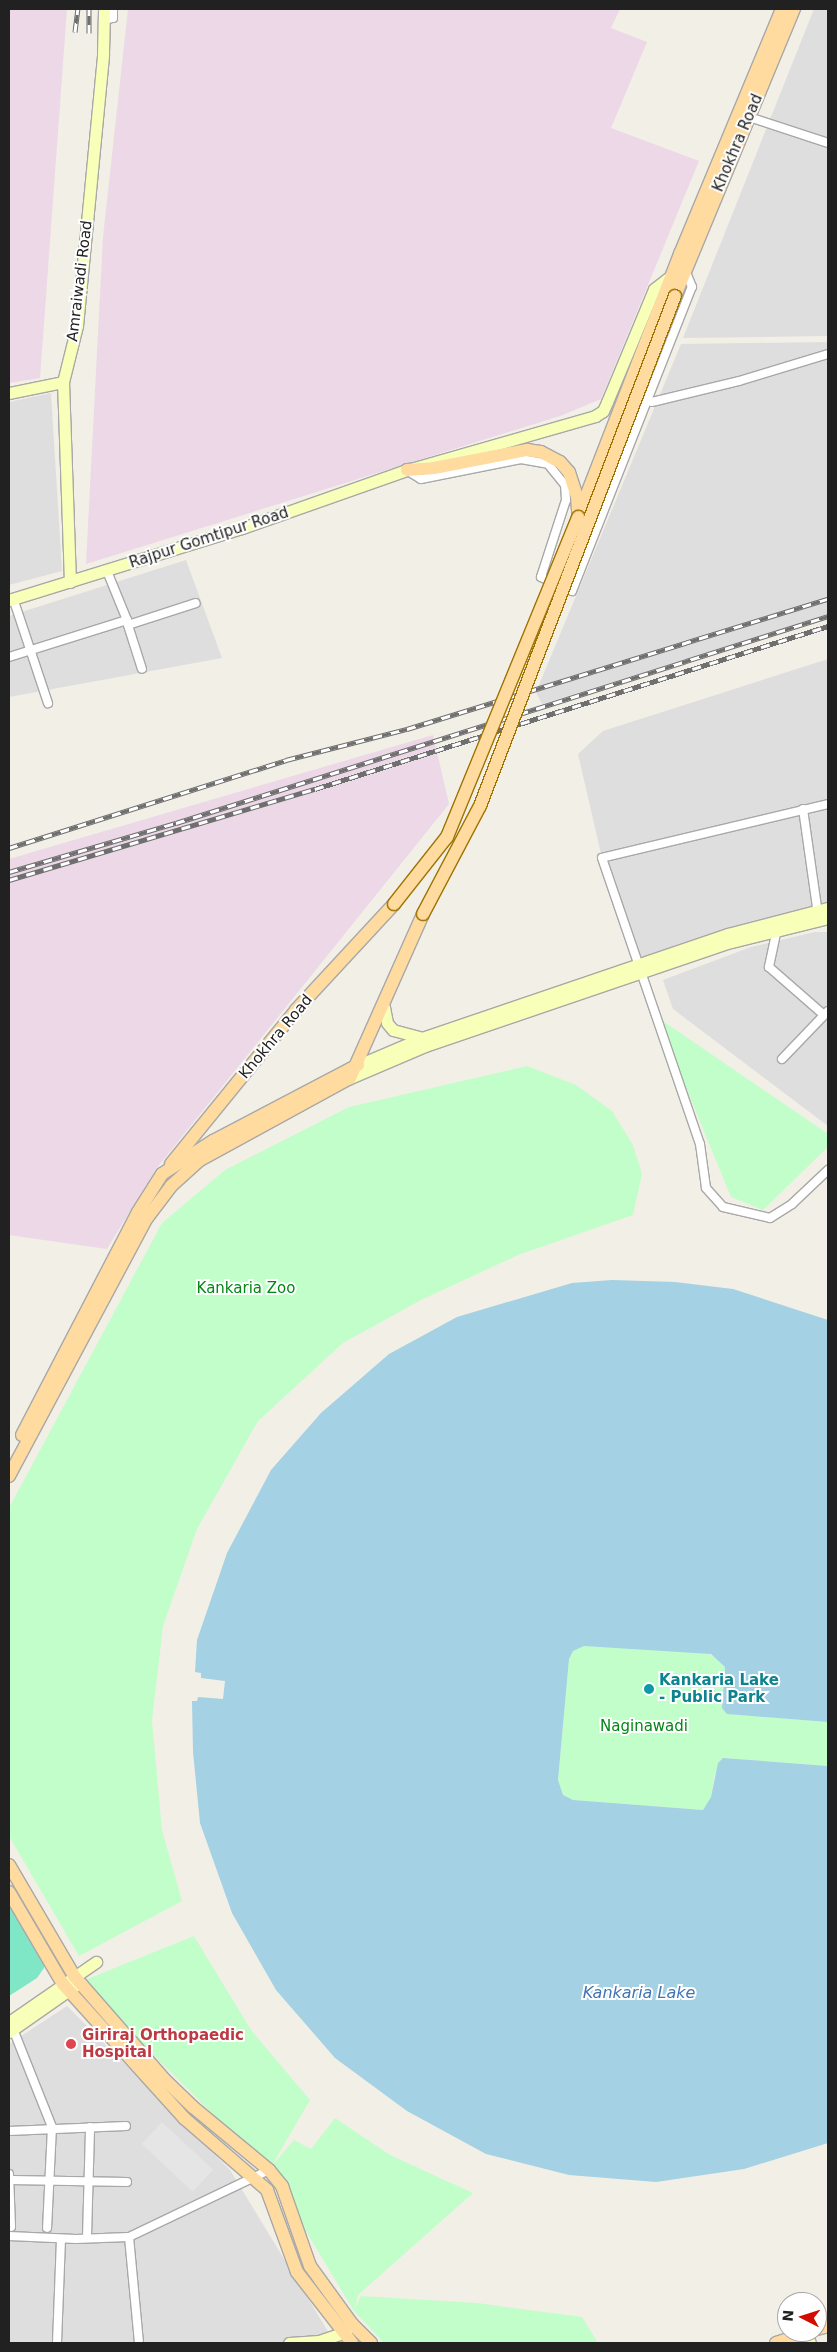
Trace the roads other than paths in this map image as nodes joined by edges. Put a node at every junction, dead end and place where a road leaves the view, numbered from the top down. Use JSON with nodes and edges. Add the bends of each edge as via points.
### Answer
{"nodes":[{"id":1,"x":113,"y":9,"type":"edge"},
{"id":2,"x":782,"y":9,"type":"edge"},
{"id":3,"x":794,"y":9,"type":"edge"},
{"id":4,"x":104,"y":14,"type":"edge"},
{"id":5,"x":749,"y":117,"type":"junction"},
{"id":6,"x":828,"y":143,"type":"edge"},
{"id":7,"x":681,"y":269,"type":"junction"},
{"id":8,"x":670,"y":294,"type":"junction"},
{"id":9,"x":828,"y":354,"type":"edge"},
{"id":10,"x":62,"y":382,"type":"junction"},
{"id":11,"x":9,"y":392,"type":"edge"},
{"id":12,"x":652,"y":402,"type":"dead end"},
{"id":13,"x":406,"y":470,"type":"junction"},
{"id":14,"x":578,"y":518,"type":"junction"},
{"id":15,"x":108,"y":571,"type":"junction"},
{"id":16,"x":70,"y":582,"type":"junction"},
{"id":17,"x":11,"y":599,"type":"edge"},
{"id":18,"x":196,"y":603,"type":"dead end"},
{"id":19,"x":128,"y":622,"type":"junction"},
{"id":20,"x":30,"y":650,"type":"junction"},
{"id":21,"x":9,"y":656,"type":"edge"},
{"id":22,"x":142,"y":669,"type":"dead end"},
{"id":23,"x":48,"y":703,"type":"dead end"},
{"id":24,"x":828,"y":804,"type":"edge"},
{"id":25,"x":803,"y":809,"type":"junction"},
{"id":26,"x":823,"y":914,"type":"edge"},
{"id":27,"x":777,"y":929,"type":"junction"},
{"id":28,"x":640,"y":969,"type":"junction"},
{"id":29,"x":384,"y":1007,"type":"junction"},
{"id":30,"x":826,"y":1013,"type":"edge"},
{"id":31,"x":422,"y":1038,"type":"junction"},
{"id":32,"x":782,"y":1059,"type":"dead end"},
{"id":33,"x":358,"y":1064,"type":"junction"},
{"id":34,"x":350,"y":1078,"type":"junction"},
{"id":35,"x":201,"y":1128,"type":"junction"},
{"id":36,"x":198,"y":1156,"type":"junction"},
{"id":37,"x":828,"y":1170,"type":"edge"},
{"id":38,"x":162,"y":1174,"type":"junction"},
{"id":39,"x":148,"y":1207,"type":"junction"},
{"id":40,"x":9,"y":1459,"type":"edge"},
{"id":41,"x":9,"y":1476,"type":"edge"},
{"id":42,"x":9,"y":1865,"type":"edge"},
{"id":43,"x":9,"y":1892,"type":"edge"},
{"id":44,"x":96,"y":1962,"type":"dead end"},
{"id":45,"x":77,"y":1979,"type":"junction"},
{"id":46,"x":66,"y":1987,"type":"junction"},
{"id":47,"x":10,"y":2028,"type":"edge"},
{"id":48,"x":90,"y":2126,"type":"junction"},
{"id":49,"x":126,"y":2126,"type":"dead end"},
{"id":50,"x":52,"y":2127,"type":"junction"},
{"id":51,"x":9,"y":2131,"type":"edge"},
{"id":52,"x":269,"y":2170,"type":"junction"},
{"id":53,"x":255,"y":2176,"type":"junction"},
{"id":54,"x":10,"y":2177,"type":"edge"},
{"id":55,"x":49,"y":2181,"type":"junction"},
{"id":56,"x":88,"y":2182,"type":"junction"},
{"id":57,"x":126,"y":2182,"type":"dead end"},
{"id":58,"x":11,"y":2227,"type":"dead end"},
{"id":59,"x":47,"y":2228,"type":"dead end"},
{"id":60,"x":9,"y":2236,"type":"edge"},
{"id":61,"x":87,"y":2237,"type":"junction"},
{"id":62,"x":129,"y":2237,"type":"junction"},
{"id":63,"x":61,"y":2239,"type":"junction"},
{"id":64,"x":352,"y":2324,"type":"junction"},
{"id":65,"x":342,"y":2333,"type":"junction"},
{"id":66,"x":57,"y":2343,"type":"edge"},
{"id":67,"x":139,"y":2343,"type":"edge"},
{"id":68,"x":289,"y":2343,"type":"edge"},
{"id":69,"x":352,"y":2343,"type":"edge"},
{"id":70,"x":371,"y":2343,"type":"edge"}],
"edges":[{"from":1,"to":4,"type":"street","via":[[113,18]]},
{"from":2,"to":7,"type":"main road","name":"Khokhra Road"},
{"from":3,"to":5,"type":"main road","name":"Khokhra Road"},
{"from":4,"to":10,"type":"main road","name":"Amraiwadi Road","via":[[77,326]]},
{"from":5,"to":6,"type":"street"},
{"from":5,"to":7,"type":"main road","name":"Khokhra Road"},
{"from":7,"to":8,"type":"main road","name":"Khokhra Road"},
{"from":7,"to":13,"type":"main road","name":"Rajpur Gomtipur Road","via":[[654,289],[603,411]]},
{"from":7,"to":13,"type":"street","via":[[692,286],[572,591],[542,577],[566,500],[565,485],[548,464],[521,459],[420,479]]},
{"from":8,"to":14,"type":"main road","name":"Khokhra Road"},
{"from":8,"to":29,"type":"main road","bridge":true,"via":[[480,806],[423,914]]},
{"from":9,"to":12,"type":"street","via":[[739,381]]},
{"from":10,"to":11,"type":"main road"},
{"from":10,"to":16,"type":"main road","name":"Amraiwadi Road"},
{"from":13,"to":14,"type":"main road","via":[[434,468],[498,454],[542,452],[560,462],[569,472],[577,496]]},
{"from":13,"to":15,"type":"main road","name":"Rajpur Gomtipur Road"},
{"from":14,"to":35,"type":"main road","name":"Khokhra Road","bridge":true,"via":[[447,837],[394,904],[296,1010]]},
{"from":15,"to":16,"type":"main road","name":"Rajpur Gomtipur Road"},
{"from":15,"to":19,"type":"street"},
{"from":16,"to":17,"type":"main road","name":"Rajpur Gomtipur Road"},
{"from":17,"to":20,"type":"street"},
{"from":18,"to":19,"type":"street"},
{"from":19,"to":20,"type":"street"},
{"from":19,"to":22,"type":"street"},
{"from":20,"to":21,"type":"street"},
{"from":20,"to":23,"type":"street"},
{"from":24,"to":25,"type":"street"},
{"from":25,"to":26,"type":"street"},
{"from":25,"to":28,"type":"street","via":[[602,858]]},
{"from":26,"to":27,"type":"main road"},
{"from":26,"to":28,"type":"main road","via":[[728,934]]},
{"from":27,"to":28,"type":"main road"},
{"from":27,"to":30,"type":"street","via":[[768,967]]},
{"from":28,"to":31,"type":"main road"},
{"from":28,"to":34,"type":"main road","via":[[425,1046]]},
{"from":28,"to":37,"type":"street","via":[[700,1144],[706,1188],[723,1207],[770,1218],[792,1204]]},
{"from":29,"to":31,"type":"main road","via":[[387,1023],[393,1030]]},
{"from":29,"to":33,"type":"main road"},
{"from":30,"to":32,"type":"street"},
{"from":31,"to":33,"type":"main road"},
{"from":33,"to":34,"type":"main road"},
{"from":33,"to":36,"type":"main road","via":[[264,1112]]},
{"from":34,"to":36,"type":"main road"},
{"from":35,"to":36,"type":"main road"},
{"from":35,"to":38,"type":"main road","name":"Khokhra Road"},
{"from":36,"to":38,"type":"main road"},
{"from":36,"to":39,"type":"main road"},
{"from":38,"to":39,"type":"main road","name":"Khokhra Road"},
{"from":39,"to":40,"type":"main road"},
{"from":39,"to":41,"type":"main road"},
{"from":42,"to":45,"type":"main road"},
{"from":43,"to":46,"type":"main road"},
{"from":44,"to":45,"type":"main road"},
{"from":45,"to":46,"type":"main road"},
{"from":45,"to":52,"type":"main road","via":[[193,2107]]},
{"from":46,"to":47,"type":"main road"},
{"from":46,"to":53,"type":"main road","via":[[184,2118]]},
{"from":47,"to":50,"type":"street"},
{"from":48,"to":49,"type":"street"},
{"from":48,"to":50,"type":"street"},
{"from":48,"to":56,"type":"street"},
{"from":50,"to":51,"type":"street"},
{"from":50,"to":55,"type":"street"},
{"from":52,"to":53,"type":"street"},
{"from":52,"to":64,"type":"main road","via":[[282,2186],[310,2266]]},
{"from":53,"to":62,"type":"street"},
{"from":53,"to":65,"type":"main road","via":[[267,2190],[297,2272]]},
{"from":54,"to":55,"type":"street"},
{"from":54,"to":58,"type":"street"},
{"from":55,"to":56,"type":"street"},
{"from":55,"to":59,"type":"street"},
{"from":56,"to":57,"type":"street"},
{"from":56,"to":61,"type":"street"},
{"from":60,"to":63,"type":"street"},
{"from":61,"to":62,"type":"street"},
{"from":61,"to":63,"type":"street"},
{"from":62,"to":67,"type":"street"},
{"from":63,"to":66,"type":"street"},
{"from":64,"to":65,"type":"main road"},
{"from":64,"to":70,"type":"main road"},
{"from":65,"to":68,"type":"main road","via":[[319,2341]]},
{"from":65,"to":69,"type":"main road"}]}
